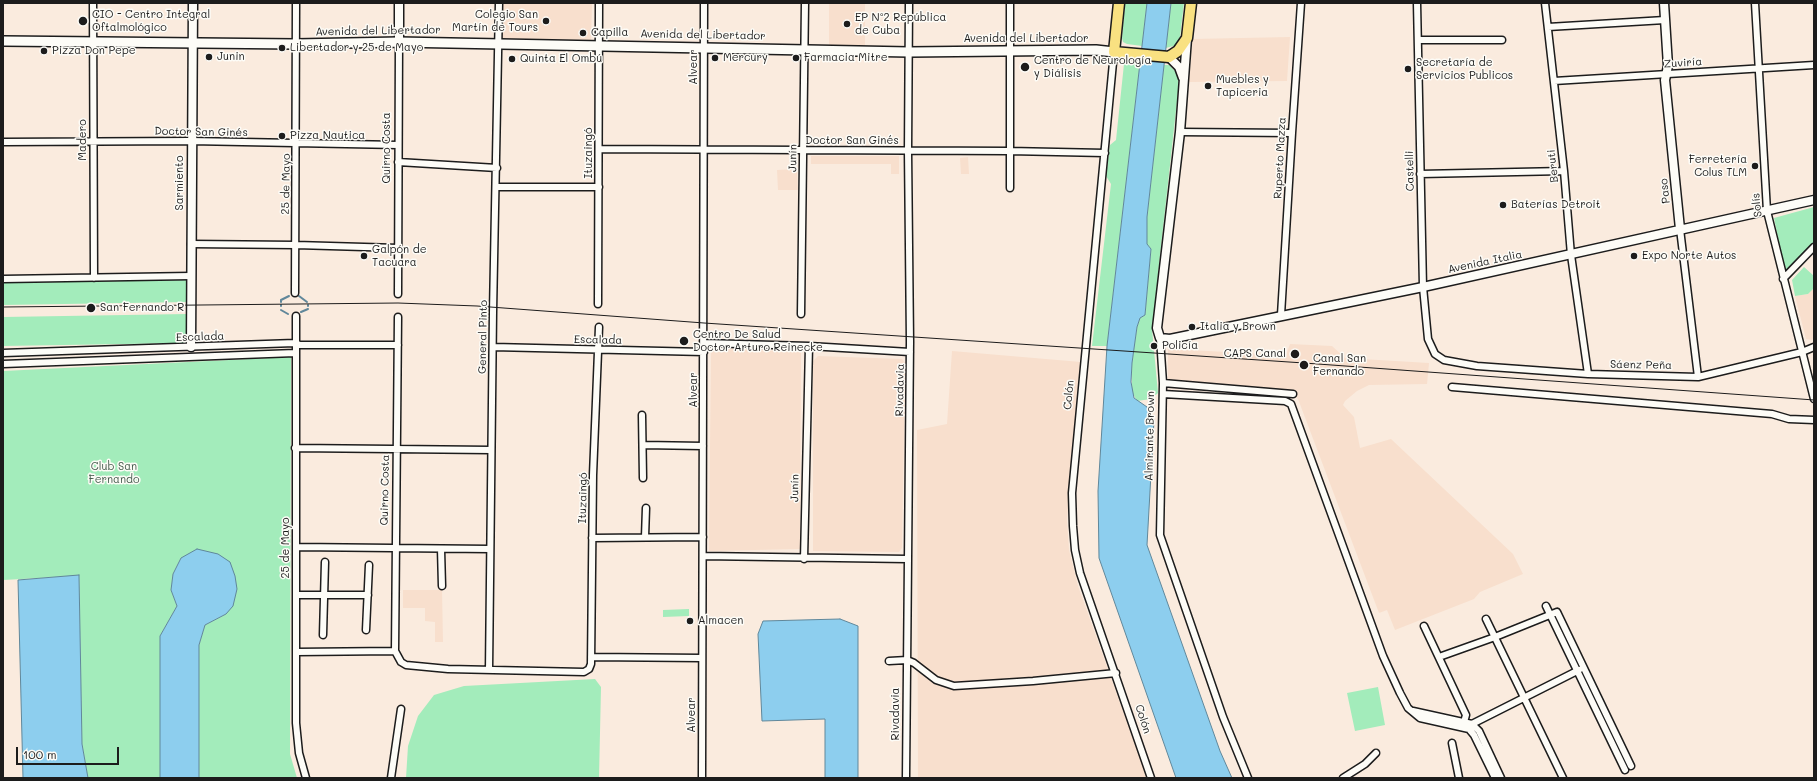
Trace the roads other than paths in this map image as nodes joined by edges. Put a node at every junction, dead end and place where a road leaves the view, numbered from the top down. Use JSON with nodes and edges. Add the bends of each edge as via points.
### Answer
{"nodes":[{"id":1,"x":93,"y":3,"type":"edge"},
{"id":2,"x":193,"y":3,"type":"edge"},
{"id":3,"x":296,"y":3,"type":"edge"},
{"id":4,"x":399,"y":3,"type":"edge"},
{"id":5,"x":499,"y":3,"type":"edge"},
{"id":6,"x":599,"y":3,"type":"edge"},
{"id":7,"x":704,"y":3,"type":"edge"},
{"id":8,"x":805,"y":3,"type":"edge"},
{"id":9,"x":908,"y":3,"type":"edge"},
{"id":10,"x":1010,"y":3,"type":"edge"},
{"id":11,"x":1119,"y":3,"type":"edge"},
{"id":12,"x":1191,"y":3,"type":"edge"},
{"id":13,"x":1301,"y":3,"type":"edge"},
{"id":14,"x":1417,"y":3,"type":"edge"},
{"id":15,"x":1545,"y":3,"type":"edge"},
{"id":16,"x":1664,"y":3,"type":"edge"},
{"id":17,"x":1755,"y":3,"type":"edge"},
{"id":18,"x":1665,"y":20,"type":"junction"},
{"id":19,"x":1548,"y":27,"type":"junction"},
{"id":20,"x":1188,"y":38,"type":"junction"},
{"id":21,"x":1418,"y":40,"type":"junction"},
{"id":22,"x":1502,"y":40,"type":"dead end"},
{"id":23,"x":3,"y":41,"type":"edge"},
{"id":24,"x":93,"y":42,"type":"junction"},
{"id":25,"x":399,"y":42,"type":"junction"},
{"id":26,"x":193,"y":43,"type":"junction"},
{"id":27,"x":498,"y":43,"type":"junction"},
{"id":28,"x":296,"y":44,"type":"junction"},
{"id":29,"x":598,"y":45,"type":"junction"},
{"id":30,"x":704,"y":48,"type":"junction"},
{"id":31,"x":804,"y":49,"type":"junction"},
{"id":32,"x":1010,"y":51,"type":"junction"},
{"id":33,"x":909,"y":52,"type":"junction"},
{"id":34,"x":1114,"y":52,"type":"junction"},
{"id":35,"x":1169,"y":57,"type":"junction"},
{"id":36,"x":1814,"y":65,"type":"edge"},
{"id":37,"x":1759,"y":68,"type":"junction"},
{"id":38,"x":1667,"y":74,"type":"junction"},
{"id":39,"x":1184,"y":80,"type":"junction"},
{"id":40,"x":1554,"y":81,"type":"junction"},
{"id":41,"x":1180,"y":132,"type":"junction"},
{"id":42,"x":1292,"y":133,"type":"junction"},
{"id":43,"x":92,"y":141,"type":"junction"},
{"id":44,"x":191,"y":141,"type":"junction"},
{"id":45,"x":3,"y":142,"type":"edge"},
{"id":46,"x":296,"y":143,"type":"junction"},
{"id":47,"x":398,"y":145,"type":"junction"},
{"id":48,"x":599,"y":149,"type":"junction"},
{"id":49,"x":704,"y":151,"type":"junction"},
{"id":50,"x":803,"y":151,"type":"junction"},
{"id":51,"x":908,"y":151,"type":"junction"},
{"id":52,"x":1009,"y":151,"type":"junction"},
{"id":53,"x":1105,"y":153,"type":"junction"},
{"id":54,"x":398,"y":162,"type":"junction"},
{"id":55,"x":497,"y":168,"type":"junction"},
{"id":56,"x":1564,"y":171,"type":"junction"},
{"id":57,"x":1420,"y":174,"type":"junction"},
{"id":58,"x":496,"y":187,"type":"junction"},
{"id":59,"x":599,"y":187,"type":"junction"},
{"id":60,"x":1010,"y":188,"type":"dead end"},
{"id":61,"x":1814,"y":200,"type":"edge"},
{"id":62,"x":1767,"y":211,"type":"junction"},
{"id":63,"x":1680,"y":229,"type":"junction"},
{"id":64,"x":191,"y":244,"type":"junction"},
{"id":65,"x":296,"y":245,"type":"junction"},
{"id":66,"x":1814,"y":247,"type":"edge"},
{"id":67,"x":398,"y":248,"type":"junction"},
{"id":68,"x":1571,"y":255,"type":"junction"},
{"id":69,"x":191,"y":276,"type":"junction"},
{"id":70,"x":94,"y":278,"type":"junction"},
{"id":71,"x":3,"y":279,"type":"edge"},
{"id":72,"x":1783,"y":279,"type":"junction"},
{"id":73,"x":1422,"y":287,"type":"junction"},
{"id":74,"x":295,"y":293,"type":"dead end"},
{"id":75,"x":398,"y":294,"type":"dead end"},
{"id":76,"x":598,"y":304,"type":"dead end"},
{"id":77,"x":801,"y":314,"type":"dead end"},
{"id":78,"x":1282,"y":315,"type":"junction"},
{"id":79,"x":296,"y":316,"type":"dead end"},
{"id":80,"x":398,"y":317,"type":"dead end"},
{"id":81,"x":599,"y":327,"type":"dead end"},
{"id":82,"x":1160,"y":338,"type":"junction"},
{"id":83,"x":1428,"y":339,"type":"joint"},
{"id":84,"x":295,"y":343,"type":"junction"},
{"id":85,"x":704,"y":343,"type":"junction"},
{"id":86,"x":398,"y":345,"type":"junction"},
{"id":87,"x":808,"y":346,"type":"junction"},
{"id":88,"x":191,"y":347,"type":"junction"},
{"id":89,"x":493,"y":347,"type":"junction"},
{"id":90,"x":1814,"y":347,"type":"edge"},
{"id":91,"x":598,"y":350,"type":"junction"},
{"id":92,"x":704,"y":352,"type":"junction"},
{"id":93,"x":910,"y":352,"type":"junction"},
{"id":94,"x":1802,"y":352,"type":"junction"},
{"id":95,"x":3,"y":353,"type":"edge"},
{"id":96,"x":295,"y":353,"type":"junction"},
{"id":97,"x":191,"y":360,"type":"junction"},
{"id":98,"x":3,"y":364,"type":"edge"},
{"id":99,"x":1588,"y":374,"type":"junction"},
{"id":100,"x":1698,"y":376,"type":"junction"},
{"id":101,"x":1163,"y":383,"type":"junction"},
{"id":102,"x":1452,"y":387,"type":"dead end"},
{"id":103,"x":1163,"y":394,"type":"junction"},
{"id":104,"x":1293,"y":394,"type":"dead end"},
{"id":105,"x":1814,"y":399,"type":"edge"},
{"id":106,"x":642,"y":415,"type":"dead end"},
{"id":107,"x":1814,"y":420,"type":"edge"},
{"id":108,"x":643,"y":444,"type":"junction"},
{"id":109,"x":703,"y":446,"type":"junction"},
{"id":110,"x":295,"y":448,"type":"junction"},
{"id":111,"x":397,"y":448,"type":"junction"},
{"id":112,"x":492,"y":450,"type":"junction"},
{"id":113,"x":643,"y":478,"type":"dead end"},
{"id":114,"x":646,"y":508,"type":"dead end"},
{"id":115,"x":703,"y":537,"type":"junction"},
{"id":116,"x":592,"y":538,"type":"junction"},
{"id":117,"x":645,"y":538,"type":"junction"},
{"id":118,"x":296,"y":547,"type":"junction"},
{"id":119,"x":396,"y":548,"type":"junction"},
{"id":120,"x":441,"y":549,"type":"junction"},
{"id":121,"x":490,"y":549,"type":"junction"},
{"id":122,"x":703,"y":556,"type":"junction"},
{"id":123,"x":804,"y":559,"type":"junction"},
{"id":124,"x":907,"y":559,"type":"junction"},
{"id":125,"x":325,"y":562,"type":"dead end"},
{"id":126,"x":368,"y":565,"type":"dead end"},
{"id":127,"x":442,"y":586,"type":"dead end"},
{"id":128,"x":296,"y":595,"type":"junction"},
{"id":129,"x":324,"y":595,"type":"junction"},
{"id":130,"x":368,"y":595,"type":"junction"},
{"id":131,"x":1546,"y":606,"type":"dead end"},
{"id":132,"x":1550,"y":615,"type":"junction"},
{"id":133,"x":1486,"y":619,"type":"dead end"},
{"id":134,"x":1424,"y":626,"type":"dead end"},
{"id":135,"x":366,"y":630,"type":"dead end"},
{"id":136,"x":323,"y":635,"type":"dead end"},
{"id":137,"x":1495,"y":637,"type":"junction"},
{"id":138,"x":395,"y":651,"type":"junction"},
{"id":139,"x":296,"y":652,"type":"junction"},
{"id":140,"x":591,"y":656,"type":"junction"},
{"id":141,"x":1439,"y":657,"type":"junction"},
{"id":142,"x":702,"y":658,"type":"junction"},
{"id":143,"x":907,"y":660,"type":"junction"},
{"id":144,"x":888,"y":661,"type":"dead end"},
{"id":145,"x":1580,"y":669,"type":"junction"},
{"id":146,"x":489,"y":670,"type":"junction"},
{"id":147,"x":1116,"y":673,"type":"junction"},
{"id":148,"x":1524,"y":698,"type":"junction"},
{"id":149,"x":401,"y":709,"type":"dead end"},
{"id":150,"x":1467,"y":726,"type":"junction"},
{"id":151,"x":1452,"y":743,"type":"dead end"},
{"id":152,"x":1376,"y":753,"type":"dead end"},
{"id":153,"x":1631,"y":766,"type":"dead end"},
{"id":154,"x":1625,"y":770,"type":"dead end"},
{"id":155,"x":306,"y":778,"type":"edge"},
{"id":156,"x":391,"y":778,"type":"edge"},
{"id":157,"x":702,"y":778,"type":"edge"},
{"id":158,"x":906,"y":778,"type":"edge"},
{"id":159,"x":1151,"y":778,"type":"edge"},
{"id":160,"x":1248,"y":778,"type":"edge"},
{"id":161,"x":1344,"y":778,"type":"edge"},
{"id":162,"x":1459,"y":778,"type":"edge"},
{"id":163,"x":1494,"y":778,"type":"edge"},
{"id":164,"x":1501,"y":778,"type":"edge"},
{"id":165,"x":1563,"y":778,"type":"edge"}],
"edges":[{"from":1,"to":24,"type":"street","name":"Madero"},
{"from":2,"to":26,"type":"street","name":"Sarmiento"},
{"from":3,"to":28,"type":"street","name":"25 de Mayo"},
{"from":4,"to":25,"type":"street","name":"Quirno Costa"},
{"from":5,"to":27,"type":"street","name":"General Pinto"},
{"from":6,"to":29,"type":"street","name":"Ituzaingó"},
{"from":7,"to":30,"type":"street","name":"Alvear"},
{"from":8,"to":31,"type":"street","name":"Junín"},
{"from":9,"to":33,"type":"street","name":"Rivadavia"},
{"from":10,"to":32,"type":"street"},
{"from":11,"to":34,"type":"main road","name":"Colón"},
{"from":12,"to":20,"type":"main road","name":"Almirante Brown"},
{"from":13,"to":42,"type":"street","name":"Ruperto Mazza"},
{"from":14,"to":21,"type":"street","name":"Castelli"},
{"from":15,"to":19,"type":"street","name":"Beruti"},
{"from":16,"to":18,"type":"street","name":"Paso"},
{"from":17,"to":37,"type":"street","name":"Solís"},
{"from":18,"to":19,"type":"street"},
{"from":18,"to":38,"type":"street","name":"Paso"},
{"from":19,"to":40,"type":"street","name":"Beruti"},
{"from":20,"to":35,"type":"main road","via":[[1178,51]]},
{"from":20,"to":39,"type":"street","name":"Almirante Brown"},
{"from":21,"to":22,"type":"street"},
{"from":21,"to":57,"type":"street","name":"Castelli"},
{"from":23,"to":24,"type":"main road","name":"Avenida del Libertador"},
{"from":24,"to":26,"type":"main road","name":"Avenida del Libertador"},
{"from":24,"to":43,"type":"street","name":"Madero"},
{"from":25,"to":27,"type":"main road","name":"Avenida del Libertador"},
{"from":25,"to":28,"type":"main road","name":"Avenida del Libertador"},
{"from":25,"to":47,"type":"street","name":"Quirno Costa"},
{"from":26,"to":28,"type":"main road","name":"Avenida del Libertador"},
{"from":26,"to":44,"type":"street","name":"Sarmiento"},
{"from":27,"to":29,"type":"main road","name":"Avenida del Libertador"},
{"from":27,"to":55,"type":"street","name":"General Pinto"},
{"from":28,"to":46,"type":"street","name":"25 de Mayo"},
{"from":29,"to":30,"type":"main road","name":"Avenida del Libertador"},
{"from":29,"to":48,"type":"street","name":"Ituzaingó"},
{"from":30,"to":31,"type":"main road","name":"Avenida del Libertador"},
{"from":30,"to":49,"type":"street","name":"Alvear"},
{"from":31,"to":33,"type":"main road","name":"Avenida del Libertador"},
{"from":31,"to":50,"type":"street","name":"Junín"},
{"from":32,"to":33,"type":"main road","name":"Avenida del Libertador"},
{"from":32,"to":34,"type":"main road","name":"Avenida del Libertador"},
{"from":32,"to":52,"type":"street"},
{"from":33,"to":51,"type":"street","name":"Rivadavia"},
{"from":34,"to":35,"type":"main road"},
{"from":34,"to":53,"type":"street","name":"Colón"},
{"from":35,"to":39,"type":"street","via":[[1179,67]]},
{"from":36,"to":37,"type":"street","name":"Zuviría"},
{"from":37,"to":38,"type":"street","name":"Zuviría"},
{"from":37,"to":62,"type":"street","name":"Solís"},
{"from":38,"to":40,"type":"street","name":"Zuviría"},
{"from":38,"to":63,"type":"street","name":"Paso"},
{"from":39,"to":41,"type":"street","name":"Almirante Brown"},
{"from":40,"to":56,"type":"street","name":"Beruti"},
{"from":41,"to":42,"type":"street"},
{"from":41,"to":82,"type":"street","name":"Almirante Brown","via":[[1157,328]]},
{"from":42,"to":78,"type":"street","name":"Ruperto Mazza"},
{"from":43,"to":44,"type":"street","name":"Doctor San Ginés"},
{"from":43,"to":45,"type":"street","name":"Doctor San Ginés"},
{"from":43,"to":70,"type":"street","name":"Madero"},
{"from":44,"to":46,"type":"street","name":"Doctor San Ginés"},
{"from":44,"to":64,"type":"street","name":"Sarmiento"},
{"from":46,"to":47,"type":"street","name":"Doctor San Ginés"},
{"from":46,"to":65,"type":"street","name":"25 de Mayo"},
{"from":47,"to":54,"type":"street","name":"Quirno Costa"},
{"from":48,"to":49,"type":"street","name":"Doctor San Ginés"},
{"from":48,"to":59,"type":"street","name":"Ituzaingó"},
{"from":49,"to":50,"type":"street","name":"Doctor San Ginés"},
{"from":49,"to":85,"type":"street","name":"Alvear"},
{"from":50,"to":51,"type":"street","name":"Doctor San Ginés"},
{"from":50,"to":77,"type":"street","name":"Junín"},
{"from":51,"to":52,"type":"street","name":"Doctor San Ginés"},
{"from":51,"to":93,"type":"street","name":"Rivadavia"},
{"from":52,"to":53,"type":"street","name":"Doctor San Ginés"},
{"from":52,"to":60,"type":"street"},
{"from":53,"to":147,"type":"street","name":"Colón","via":[[1072,493],[1075,550],[1080,573]]},
{"from":54,"to":55,"type":"street"},
{"from":54,"to":67,"type":"street","name":"Quirno Costa"},
{"from":55,"to":58,"type":"street","name":"General Pinto"},
{"from":56,"to":57,"type":"street"},
{"from":56,"to":68,"type":"street","name":"Beruti"},
{"from":57,"to":73,"type":"street","name":"Castelli"},
{"from":58,"to":59,"type":"street"},
{"from":58,"to":89,"type":"street","name":"General Pinto"},
{"from":59,"to":76,"type":"street","name":"Ituzaingó"},
{"from":61,"to":62,"type":"street","name":"Avenida Italia"},
{"from":62,"to":63,"type":"street","name":"Avenida Italia"},
{"from":62,"to":72,"type":"street","name":"Solís"},
{"from":63,"to":68,"type":"street","name":"Avenida Italia"},
{"from":63,"to":100,"type":"street","name":"Paso"},
{"from":64,"to":65,"type":"street"},
{"from":64,"to":69,"type":"street","name":"Sarmiento"},
{"from":65,"to":67,"type":"street"},
{"from":65,"to":74,"type":"street","name":"25 de Mayo"},
{"from":66,"to":72,"type":"street"},
{"from":67,"to":75,"type":"street","name":"Quirno Costa"},
{"from":68,"to":73,"type":"street","name":"Avenida Italia"},
{"from":68,"to":99,"type":"street","name":"Beruti"},
{"from":69,"to":70,"type":"street"},
{"from":69,"to":88,"type":"street","name":"Sarmiento"},
{"from":70,"to":71,"type":"street"},
{"from":72,"to":94,"type":"street","name":"Solís"},
{"from":73,"to":78,"type":"street","name":"Avenida Italia"},
{"from":73,"to":83,"type":"street","name":"Castelli"},
{"from":78,"to":82,"type":"street","name":"Avenida Italia","via":[[1170,339]]},
{"from":79,"to":84,"type":"street","name":"25 de Mayo"},
{"from":80,"to":86,"type":"street","name":"Quirno Costa"},
{"from":81,"to":91,"type":"street","name":"Ituzaingó"},
{"from":82,"to":101,"type":"street","name":"Almirante Brown"},
{"from":83,"to":99,"type":"street","name":"Sáenz Peña","via":[[1435,354],[1444,360],[1477,366]]},
{"from":84,"to":86,"type":"street","name":"Escalada","via":[[300,346]]},
{"from":84,"to":88,"type":"street","name":"Escalada"},
{"from":84,"to":96,"type":"street","name":"25 de Mayo"},
{"from":85,"to":87,"type":"street"},
{"from":85,"to":92,"type":"street","name":"Alvear"},
{"from":86,"to":111,"type":"street","name":"Quirno Costa"},
{"from":87,"to":93,"type":"street"},
{"from":87,"to":123,"type":"street","name":"Junín"},
{"from":88,"to":95,"type":"street","name":"Escalada"},
{"from":88,"to":97,"type":"street","name":"Sarmiento"},
{"from":89,"to":91,"type":"street","name":"Escalada"},
{"from":89,"to":112,"type":"street","name":"General Pinto"},
{"from":90,"to":94,"type":"street","name":"Sáenz Peña"},
{"from":91,"to":92,"type":"street","name":"Escalada"},
{"from":91,"to":116,"type":"street","name":"Ituzaingó"},
{"from":92,"to":109,"type":"street","name":"Alvear"},
{"from":93,"to":124,"type":"street","name":"Rivadavia"},
{"from":94,"to":100,"type":"street","name":"Sáenz Peña"},
{"from":94,"to":105,"type":"street","name":"Solís"},
{"from":96,"to":97,"type":"street","name":"Escalada"},
{"from":96,"to":110,"type":"street","name":"25 de Mayo"},
{"from":97,"to":98,"type":"street","name":"Escalada"},
{"from":99,"to":100,"type":"street","name":"Sáenz Peña"},
{"from":101,"to":103,"type":"street","name":"Almirante Brown"},
{"from":101,"to":104,"type":"street"},
{"from":102,"to":107,"type":"street","via":[[1772,414],[1789,419]]},
{"from":103,"to":150,"type":"street","via":[[1284,401],[1291,404],[1383,656],[1408,708]]},
{"from":103,"to":160,"type":"street","name":"Almirante Brown","via":[[1161,541],[1223,717]]},
{"from":106,"to":108,"type":"street"},
{"from":108,"to":109,"type":"street"},
{"from":108,"to":113,"type":"street"},
{"from":109,"to":115,"type":"street","name":"Alvear"},
{"from":110,"to":111,"type":"street"},
{"from":110,"to":118,"type":"street","name":"25 de Mayo"},
{"from":111,"to":112,"type":"street"},
{"from":111,"to":119,"type":"street","name":"Quirno Costa"},
{"from":112,"to":121,"type":"street","name":"General Pinto"},
{"from":114,"to":117,"type":"street"},
{"from":115,"to":117,"type":"street"},
{"from":115,"to":122,"type":"street","name":"Alvear"},
{"from":116,"to":117,"type":"street"},
{"from":116,"to":140,"type":"street","name":"Ituzaingó"},
{"from":118,"to":119,"type":"street"},
{"from":118,"to":128,"type":"street","name":"25 de Mayo"},
{"from":119,"to":120,"type":"street"},
{"from":119,"to":138,"type":"street","name":"Quirno Costa"},
{"from":120,"to":121,"type":"street"},
{"from":120,"to":127,"type":"street"},
{"from":121,"to":146,"type":"street","name":"General Pinto"},
{"from":122,"to":123,"type":"street"},
{"from":122,"to":142,"type":"street","name":"Alvear"},
{"from":123,"to":124,"type":"street"},
{"from":124,"to":143,"type":"street","name":"Rivadavia"},
{"from":125,"to":129,"type":"street"},
{"from":126,"to":130,"type":"street"},
{"from":128,"to":129,"type":"street"},
{"from":128,"to":139,"type":"street","name":"25 de Mayo"},
{"from":129,"to":130,"type":"street"},
{"from":129,"to":136,"type":"street"},
{"from":130,"to":135,"type":"street"},
{"from":131,"to":132,"type":"street"},
{"from":132,"to":137,"type":"street"},
{"from":132,"to":145,"type":"street"},
{"from":133,"to":137,"type":"street"},
{"from":134,"to":141,"type":"street"},
{"from":137,"to":141,"type":"street"},
{"from":137,"to":148,"type":"street"},
{"from":138,"to":139,"type":"street"},
{"from":138,"to":146,"type":"street","name":"Quirno Costa","via":[[401,662],[406,665]]},
{"from":139,"to":155,"type":"street","name":"25 de Mayo","via":[[297,739]]},
{"from":140,"to":142,"type":"street"},
{"from":140,"to":146,"type":"street","name":"Ituzaingó","via":[[589,669],[584,672]]},
{"from":141,"to":150,"type":"street","via":[[1466,715]]},
{"from":142,"to":157,"type":"street","name":"Alvear"},
{"from":143,"to":144,"type":"street"},
{"from":143,"to":147,"type":"street","via":[[936,680],[954,686]]},
{"from":143,"to":158,"type":"street","name":"Rivadavia"},
{"from":145,"to":148,"type":"street"},
{"from":145,"to":153,"type":"street"},
{"from":145,"to":154,"type":"street"},
{"from":147,"to":159,"type":"street","name":"Colón"},
{"from":148,"to":150,"type":"street"},
{"from":148,"to":165,"type":"street"},
{"from":149,"to":156,"type":"street"},
{"from":150,"to":163,"type":"street","via":[[1474,735]]},
{"from":150,"to":164,"type":"street","via":[[1479,731]]},
{"from":151,"to":162,"type":"street"},
{"from":152,"to":161,"type":"street"}]}
